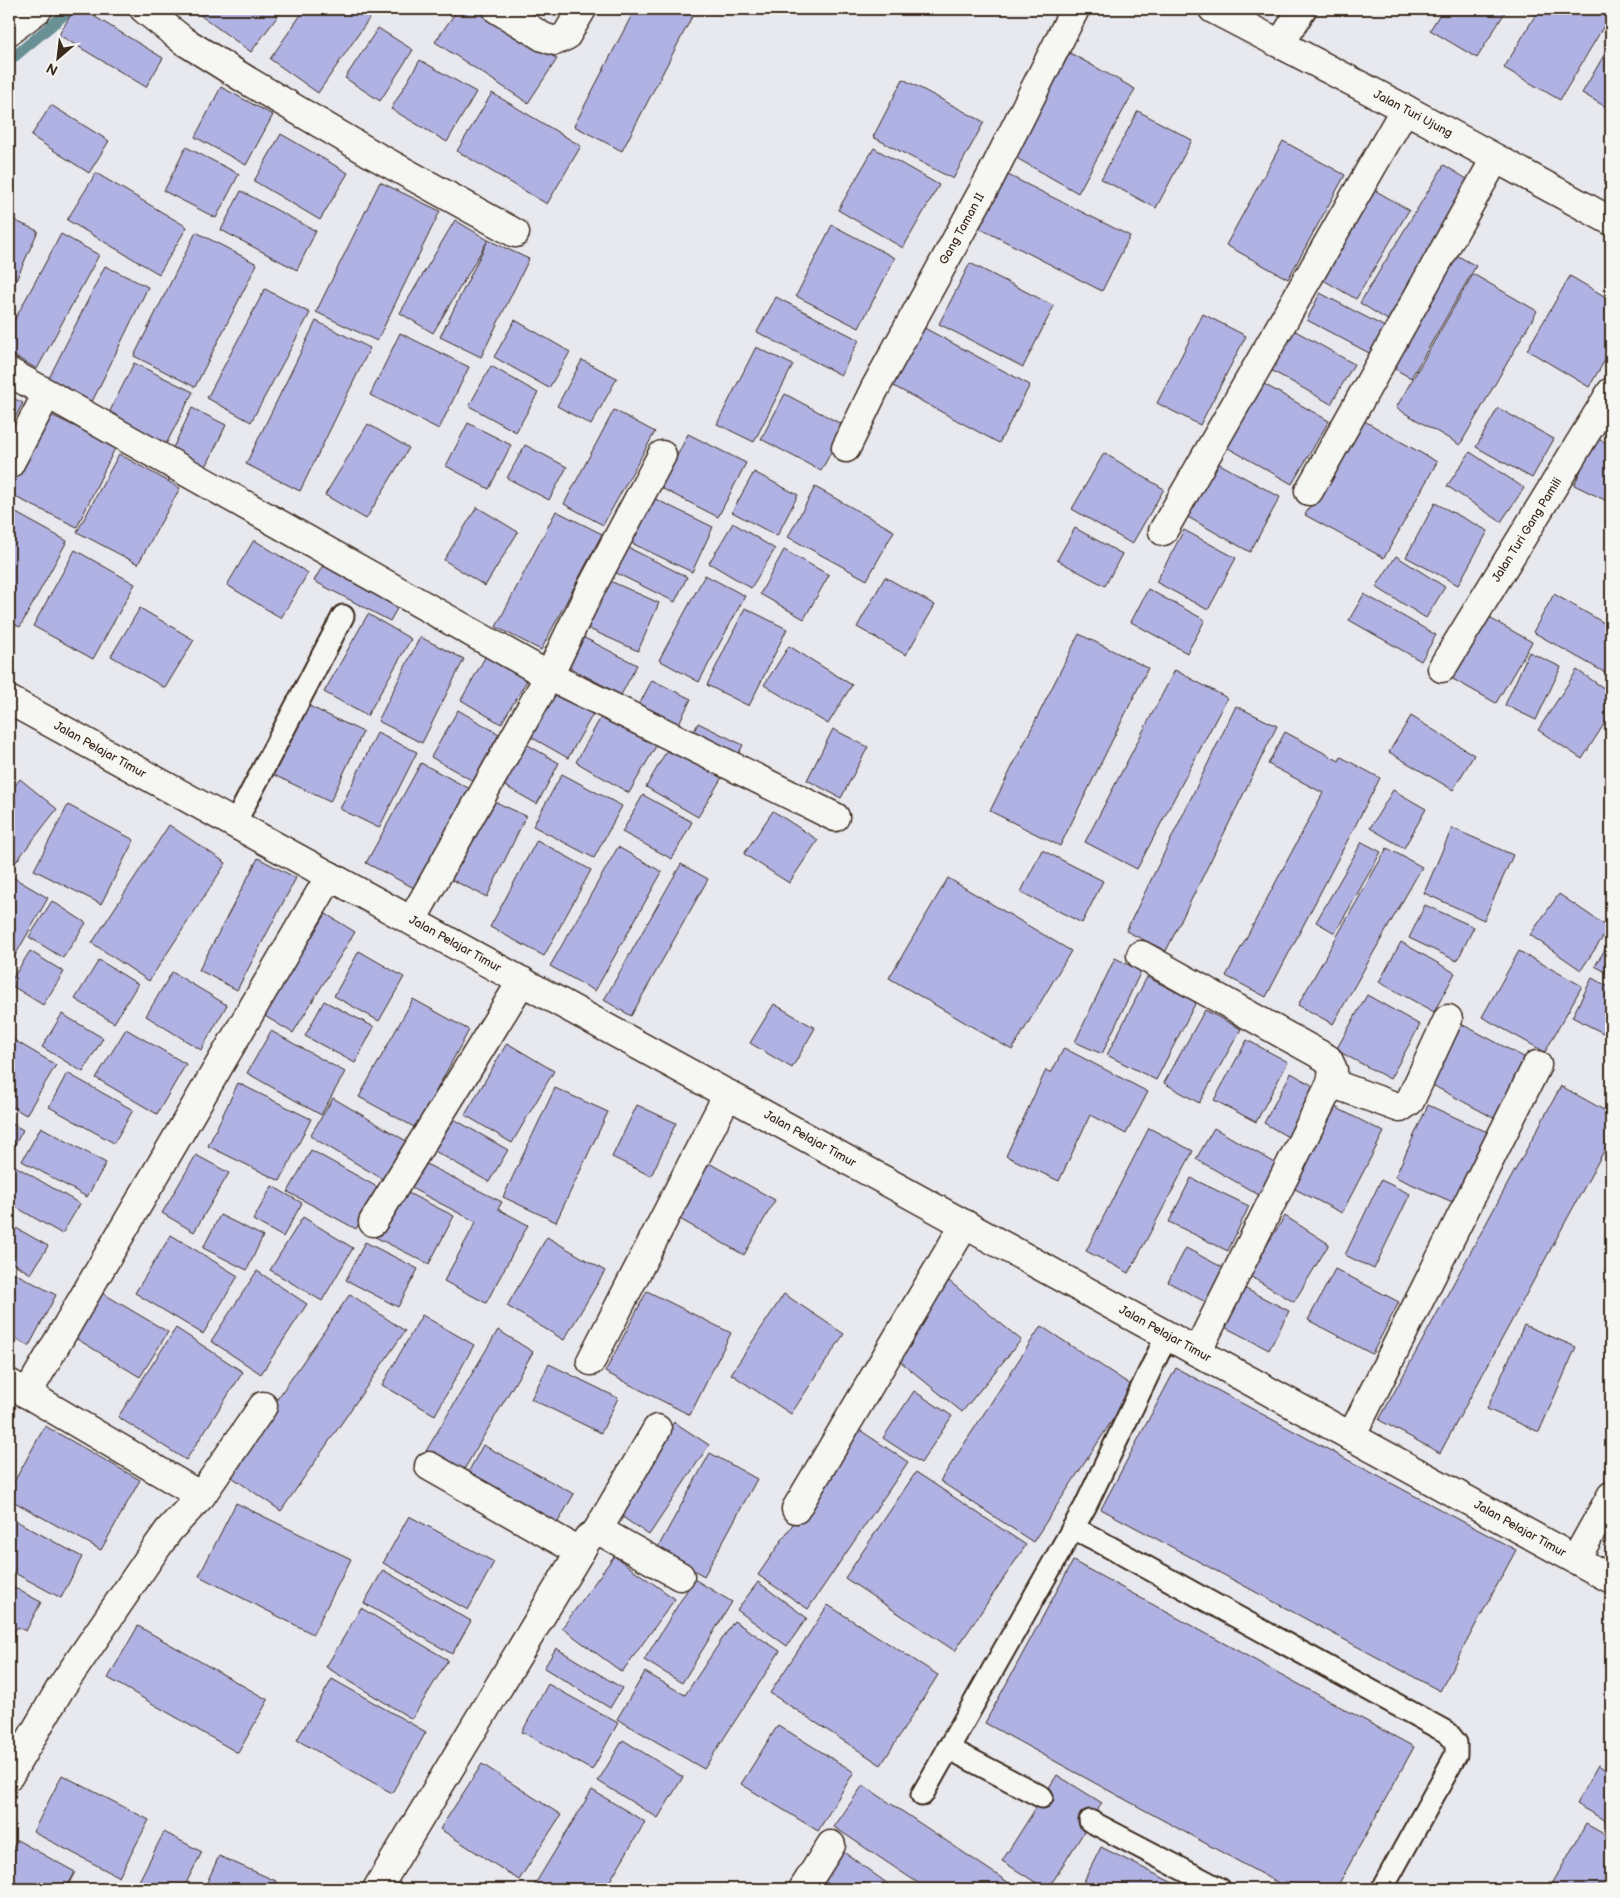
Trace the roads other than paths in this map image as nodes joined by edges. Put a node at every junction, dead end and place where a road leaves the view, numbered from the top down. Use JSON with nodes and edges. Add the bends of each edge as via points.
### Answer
{"nodes":[{"id":1,"x":38,"y":9,"type":"edge"},
{"id":2,"x":144,"y":9,"type":"edge"},
{"id":3,"x":497,"y":9,"type":"edge"},
{"id":4,"x":582,"y":9,"type":"edge"},
{"id":5,"x":1075,"y":9,"type":"edge"},
{"id":6,"x":1213,"y":9,"type":"edge"},
{"id":7,"x":1302,"y":9,"type":"edge"},
{"id":8,"x":9,"y":31,"type":"edge"},
{"id":9,"x":1281,"y":43,"type":"junction"},
{"id":10,"x":1405,"y":109,"type":"junction"},
{"id":11,"x":1496,"y":159,"type":"junction"},
{"id":12,"x":1608,"y":212,"type":"edge"},
{"id":13,"x":515,"y":232,"type":"dead end"},
{"id":14,"x":9,"y":372,"type":"edge"},
{"id":15,"x":1611,"y":392,"type":"edge"},
{"id":16,"x":47,"y":394,"type":"junction"},
{"id":17,"x":846,"y":448,"type":"dead end"},
{"id":18,"x":662,"y":455,"type":"dead end"},
{"id":19,"x":9,"y":465,"type":"edge"},
{"id":20,"x":1309,"y":491,"type":"dead end"},
{"id":21,"x":1163,"y":530,"type":"dead end"},
{"id":22,"x":343,"y":616,"type":"dead end"},
{"id":23,"x":1442,"y":668,"type":"dead end"},
{"id":24,"x":549,"y":676,"type":"junction"},
{"id":25,"x":9,"y":700,"type":"edge"},
{"id":26,"x":835,"y":817,"type":"dead end"},
{"id":27,"x":235,"y":823,"type":"junction"},
{"id":28,"x":330,"y":876,"type":"junction"},
{"id":29,"x":412,"y":920,"type":"junction"},
{"id":30,"x":1141,"y":955,"type":"dead end"},
{"id":31,"x":522,"y":981,"type":"junction"},
{"id":32,"x":1448,"y":1019,"type":"dead end"},
{"id":33,"x":1537,"y":1065,"type":"dead end"},
{"id":34,"x":1331,"y":1083,"type":"junction"},
{"id":35,"x":728,"y":1094,"type":"junction"},
{"id":36,"x":373,"y":1222,"type":"dead end"},
{"id":37,"x":965,"y":1224,"type":"junction"},
{"id":38,"x":1167,"y":1335,"type":"junction"},
{"id":39,"x":1197,"y":1352,"type":"junction"},
{"id":40,"x":591,"y":1361,"type":"dead end"},
{"id":41,"x":18,"y":1388,"type":"edge"},
{"id":42,"x":263,"y":1406,"type":"dead end"},
{"id":43,"x":657,"y":1429,"type":"dead end"},
{"id":44,"x":1351,"y":1436,"type":"junction"},
{"id":45,"x":429,"y":1466,"type":"dead end"},
{"id":46,"x":201,"y":1496,"type":"junction"},
{"id":47,"x":1611,"y":1496,"type":"edge"},
{"id":48,"x":796,"y":1508,"type":"dead end"},
{"id":49,"x":1073,"y":1528,"type":"junction"},
{"id":50,"x":588,"y":1542,"type":"junction"},
{"id":51,"x":1576,"y":1560,"type":"junction"},
{"id":52,"x":680,"y":1576,"type":"dead end"},
{"id":53,"x":1611,"y":1579,"type":"edge"},
{"id":54,"x":948,"y":1748,"type":"junction"},
{"id":55,"x":9,"y":1776,"type":"edge"},
{"id":56,"x":922,"y":1795,"type":"dead end"},
{"id":57,"x":1042,"y":1796,"type":"dead end"},
{"id":58,"x":1090,"y":1821,"type":"dead end"},
{"id":59,"x":831,"y":1845,"type":"dead end"},
{"id":60,"x":377,"y":1889,"type":"edge"},
{"id":61,"x":802,"y":1889,"type":"edge"},
{"id":62,"x":1220,"y":1889,"type":"edge"},
{"id":63,"x":1382,"y":1889,"type":"edge"}],
"edges":[{"from":1,"to":8,"type":"street"},
{"from":2,"to":13,"type":"street","via":[[184,41],[248,81],[372,154]]},
{"from":3,"to":4,"type":"street","via":[[555,41],[566,36]]},
{"from":5,"to":17,"type":"street","name":"Gang Taman II","via":[[990,178],[874,390]]},
{"from":6,"to":9,"type":"street","name":"Jalan Turi Ujung"},
{"from":7,"to":9,"type":"street"},
{"from":9,"to":10,"type":"street","name":"Jalan Turi Ujung"},
{"from":10,"to":11,"type":"street","name":"Jalan Turi Ujung"},
{"from":10,"to":21,"type":"street"},
{"from":11,"to":12,"type":"street","name":"Jalan Turi Ujung"},
{"from":11,"to":20,"type":"street"},
{"from":14,"to":16,"type":"street"},
{"from":15,"to":23,"type":"street","name":"Jalan Turi Gang Pamili"},
{"from":16,"to":19,"type":"street"},
{"from":16,"to":24,"type":"street"},
{"from":18,"to":24,"type":"street","via":[[589,592]]},
{"from":22,"to":27,"type":"lane"},
{"from":24,"to":26,"type":"street"},
{"from":24,"to":29,"type":"street"},
{"from":25,"to":27,"type":"street","name":"Jalan Pelajar Timur"},
{"from":27,"to":28,"type":"street","name":"Jalan Pelajar Timur"},
{"from":28,"to":29,"type":"street","name":"Jalan Pelajar Timur"},
{"from":28,"to":41,"type":"street"},
{"from":29,"to":31,"type":"street","name":"Jalan Pelajar Timur"},
{"from":30,"to":34,"type":"street","via":[[1328,1059],[1333,1070]]},
{"from":31,"to":35,"type":"street","name":"Jalan Pelajar Timur"},
{"from":31,"to":36,"type":"street"},
{"from":32,"to":34,"type":"street","via":[[1410,1101],[1400,1108]]},
{"from":33,"to":44,"type":"street"},
{"from":34,"to":39,"type":"street"},
{"from":35,"to":37,"type":"street","name":"Jalan Pelajar Timur"},
{"from":35,"to":40,"type":"street"},
{"from":37,"to":38,"type":"street","name":"Jalan Pelajar Timur"},
{"from":37,"to":48,"type":"street"},
{"from":38,"to":39,"type":"street","name":"Jalan Pelajar Timur"},
{"from":38,"to":49,"type":"lane"},
{"from":39,"to":44,"type":"street","name":"Jalan Pelajar Timur"},
{"from":41,"to":46,"type":"street"},
{"from":42,"to":46,"type":"street"},
{"from":43,"to":50,"type":"street"},
{"from":44,"to":51,"type":"street","name":"Jalan Pelajar Timur"},
{"from":45,"to":50,"type":"street"},
{"from":46,"to":55,"type":"street","via":[[169,1530],[152,1554],[60,1689]]},
{"from":47,"to":51,"type":"street"},
{"from":49,"to":54,"type":"lane"},
{"from":49,"to":63,"type":"lane","via":[[1448,1733],[1456,1743],[1456,1756]]},
{"from":50,"to":52,"type":"street","via":[[605,1534]]},
{"from":50,"to":60,"type":"street"},
{"from":51,"to":53,"type":"street","name":"Jalan Pelajar Timur"},
{"from":54,"to":56,"type":"lane"},
{"from":54,"to":57,"type":"lane"},
{"from":58,"to":62,"type":"lane"},
{"from":59,"to":61,"type":"street"}]}
